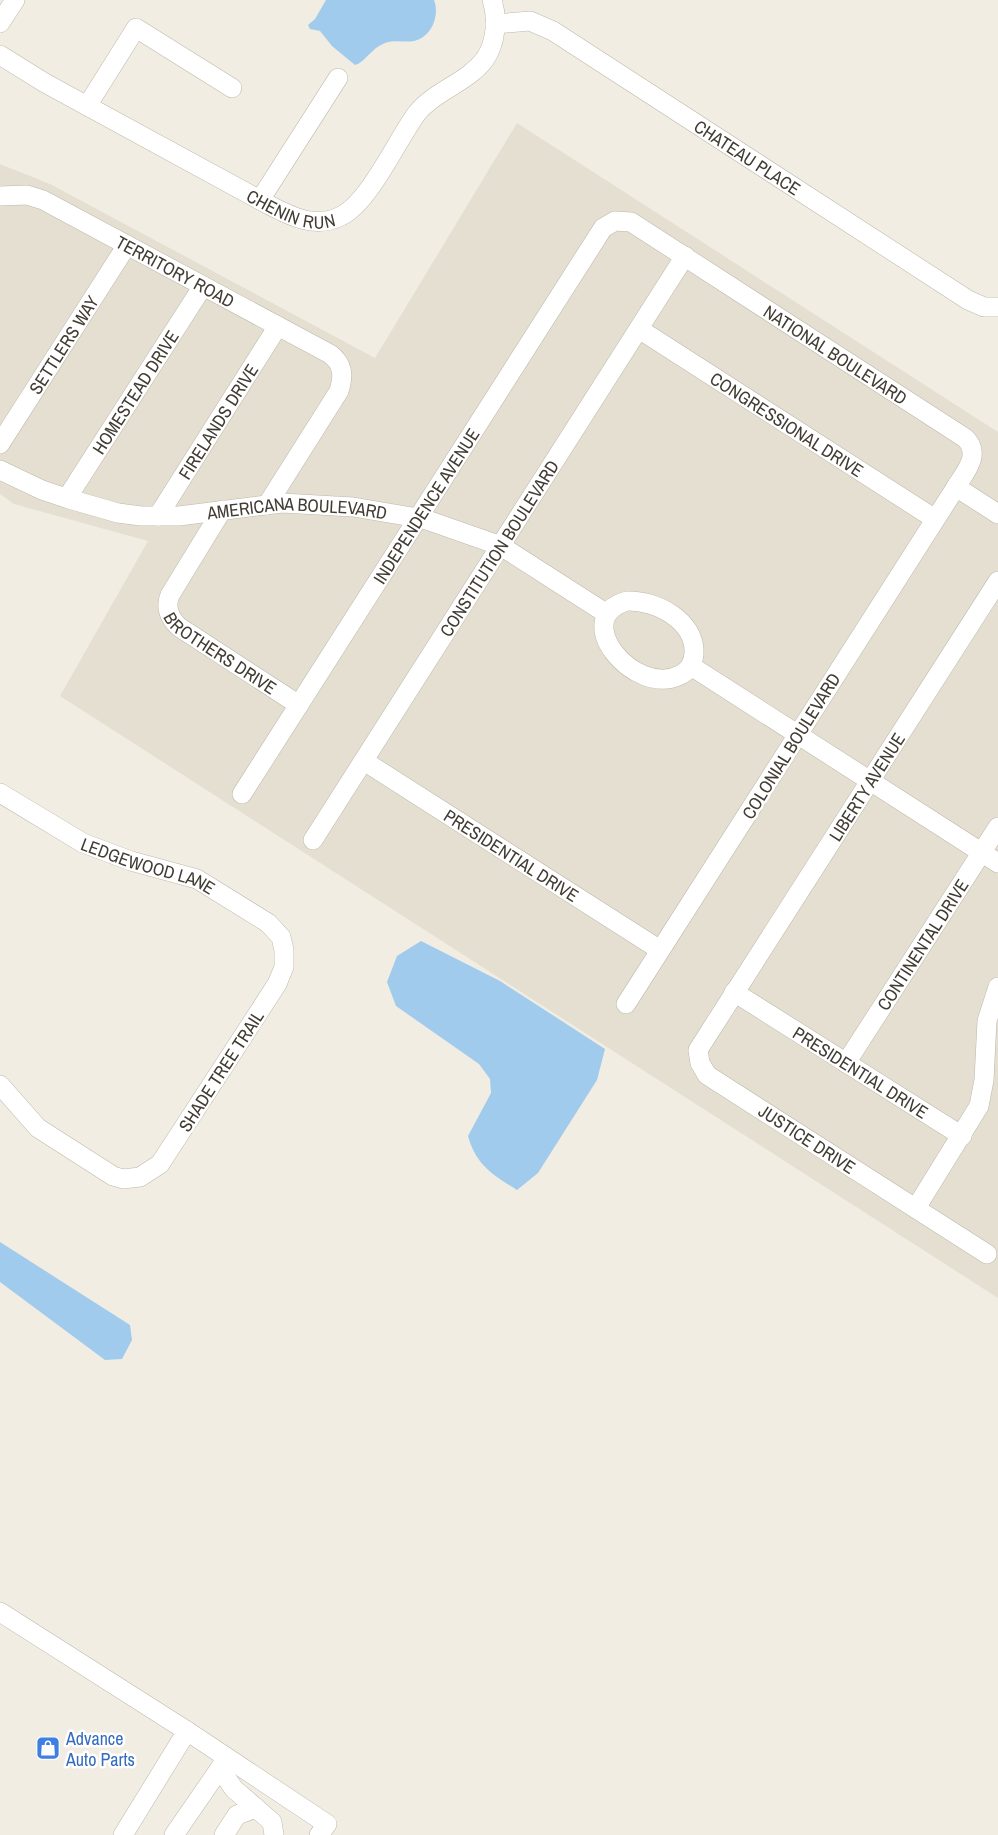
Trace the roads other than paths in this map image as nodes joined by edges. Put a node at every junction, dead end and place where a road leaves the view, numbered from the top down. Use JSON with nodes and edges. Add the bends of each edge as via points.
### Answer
{"nodes":[{"id":1,"x":15,"y":0,"type":"edge"},
{"id":2,"x":492,"y":0,"type":"edge"},
{"id":3,"x":0,"y":23,"type":"edge"},
{"id":4,"x":495,"y":24,"type":"junction"},
{"id":5,"x":0,"y":55,"type":"edge"},
{"id":6,"x":338,"y":78,"type":"dead end"},
{"id":7,"x":232,"y":88,"type":"dead end"},
{"id":8,"x":87,"y":106,"type":"junction"},
{"id":9,"x":0,"y":196,"type":"edge"},
{"id":10,"x":260,"y":200,"type":"junction"},
{"id":11,"x":615,"y":221,"type":"joint"},
{"id":12,"x":127,"y":245,"type":"junction"},
{"id":13,"x":685,"y":256,"type":"junction"},
{"id":14,"x":203,"y":286,"type":"junction"},
{"id":15,"x":998,"y":307,"type":"edge"},
{"id":16,"x":278,"y":326,"type":"junction"},
{"id":17,"x":639,"y":329,"type":"junction"},
{"id":18,"x":0,"y":444,"type":"edge"},
{"id":19,"x":0,"y":470,"type":"edge"},
{"id":20,"x":956,"y":487,"type":"junction"},
{"id":21,"x":67,"y":498,"type":"junction"},
{"id":22,"x":267,"y":505,"type":"junction"},
{"id":23,"x":222,"y":510,"type":"junction"},
{"id":24,"x":998,"y":514,"type":"edge"},
{"id":25,"x":158,"y":516,"type":"junction"},
{"id":26,"x":418,"y":518,"type":"junction"},
{"id":27,"x":935,"y":519,"type":"junction"},
{"id":28,"x":500,"y":546,"type":"junction"},
{"id":29,"x":998,"y":581,"type":"edge"},
{"id":30,"x":607,"y":614,"type":"junction"},
{"id":31,"x":691,"y":666,"type":"junction"},
{"id":32,"x":299,"y":705,"type":"junction"},
{"id":33,"x":798,"y":735,"type":"junction"},
{"id":34,"x":364,"y":761,"type":"junction"},
{"id":35,"x":869,"y":781,"type":"junction"},
{"id":36,"x":0,"y":793,"type":"edge"},
{"id":37,"x":242,"y":794,"type":"dead end"},
{"id":38,"x":998,"y":826,"type":"edge"},
{"id":39,"x":313,"y":840,"type":"dead end"},
{"id":40,"x":982,"y":852,"type":"junction"},
{"id":41,"x":998,"y":863,"type":"edge"},
{"id":42,"x":284,"y":950,"type":"joint"},
{"id":43,"x":660,"y":950,"type":"junction"},
{"id":44,"x":998,"y":987,"type":"edge"},
{"id":45,"x":734,"y":992,"type":"junction"},
{"id":46,"x":626,"y":1004,"type":"dead end"},
{"id":47,"x":846,"y":1063,"type":"junction"},
{"id":48,"x":0,"y":1085,"type":"edge"},
{"id":49,"x":962,"y":1136,"type":"junction"},
{"id":50,"x":916,"y":1208,"type":"junction"},
{"id":51,"x":987,"y":1254,"type":"dead end"},
{"id":52,"x":0,"y":1612,"type":"edge"},
{"id":53,"x":187,"y":1731,"type":"junction"},
{"id":54,"x":220,"y":1768,"type":"junction"},
{"id":55,"x":256,"y":1808,"type":"junction"},
{"id":56,"x":124,"y":1835,"type":"edge"},
{"id":57,"x":174,"y":1835,"type":"edge"},
{"id":58,"x":188,"y":1835,"type":"edge"},
{"id":59,"x":224,"y":1835,"type":"edge"},
{"id":60,"x":274,"y":1835,"type":"edge"},
{"id":61,"x":320,"y":1835,"type":"edge"}],
"edges":[{"from":1,"to":3,"type":"street"},
{"from":2,"to":4,"type":"street","name":"CHENIN RUN"},
{"from":4,"to":10,"type":"street","name":"CHENIN RUN","via":[[485,59],[467,76],[423,106],[350,211],[331,220],[310,222]]},
{"from":4,"to":15,"type":"street","name":"CHATEAU PLACE","via":[[530,21],[553,31],[968,300],[984,307]]},
{"from":5,"to":8,"type":"street","name":"CHENIN RUN"},
{"from":6,"to":10,"type":"street"},
{"from":7,"to":8,"type":"street","via":[[136,28]]},
{"from":8,"to":10,"type":"street","name":"CHENIN RUN"},
{"from":9,"to":12,"type":"street","name":"TERRITORY ROAD","via":[[18,194],[38,198]]},
{"from":11,"to":13,"type":"street","name":"NATIONAL BOULEVARD","via":[[631,222]]},
{"from":11,"to":26,"type":"street","name":"INDEPENDENCE AVENUE","via":[[603,228]]},
{"from":12,"to":14,"type":"street","name":"TERRITORY ROAD"},
{"from":12,"to":18,"type":"street","name":"SETTLERS WAY"},
{"from":13,"to":17,"type":"street","name":"CONSTITUTION BOULEVARD"},
{"from":13,"to":20,"type":"street","name":"NATIONAL BOULEVARD","via":[[964,438],[970,444],[972,456]]},
{"from":14,"to":16,"type":"street","name":"TERRITORY ROAD"},
{"from":14,"to":21,"type":"street","name":"HOMESTEAD DRIVE"},
{"from":16,"to":22,"type":"street","name":"TERRITORY ROAD","via":[[330,354],[342,369],[339,391]]},
{"from":16,"to":25,"type":"street","name":"FIRELANDS DRIVE"},
{"from":17,"to":27,"type":"street","name":"CONGRESSIONAL DRIVE"},
{"from":17,"to":28,"type":"street","name":"CONSTITUTION BOULEVARD"},
{"from":19,"to":21,"type":"street","name":"AMERICANA BOULEVARD"},
{"from":20,"to":24,"type":"street"},
{"from":20,"to":27,"type":"street","name":"COLONIAL BOULEVARD"},
{"from":21,"to":25,"type":"street","name":"AMERICANA BOULEVARD","via":[[118,513]]},
{"from":22,"to":23,"type":"street","name":"AMERICANA BOULEVARD"},
{"from":22,"to":26,"type":"street","name":"AMERICANA BOULEVARD","via":[[353,507]]},
{"from":23,"to":25,"type":"street","name":"AMERICANA BOULEVARD"},
{"from":23,"to":32,"type":"street","name":"BROTHERS DRIVE","via":[[170,594],[169,615],[178,626]]},
{"from":26,"to":28,"type":"street","name":"AMERICANA BOULEVARD"},
{"from":26,"to":32,"type":"street","name":"INDEPENDENCE AVENUE"},
{"from":27,"to":33,"type":"street","name":"COLONIAL BOULEVARD"},
{"from":28,"to":30,"type":"street","name":"AMERICANA BOULEVARD"},
{"from":28,"to":34,"type":"street","name":"CONSTITUTION BOULEVARD"},
{"from":29,"to":35,"type":"street","name":"LIBERTY AVENUE"},
{"from":30,"to":31,"type":"street","via":[[604,628],[607,643],[630,668],[658,679],[680,676]]},
{"from":30,"to":31,"type":"street","via":[[614,606],[627,601],[646,602],[663,609],[690,634],[694,650]]},
{"from":31,"to":33,"type":"street"},
{"from":32,"to":37,"type":"street","name":"INDEPENDENCE AVENUE"},
{"from":33,"to":35,"type":"street"},
{"from":33,"to":43,"type":"street","name":"COLONIAL BOULEVARD"},
{"from":34,"to":39,"type":"street","name":"CONSTITUTION BOULEVARD"},
{"from":34,"to":43,"type":"street","name":"PRESIDENTIAL DRIVE"},
{"from":35,"to":40,"type":"street"},
{"from":35,"to":45,"type":"street","name":"LIBERTY AVENUE"},
{"from":36,"to":42,"type":"street","name":"LEDGEWOOD LANE","via":[[83,843],[206,884],[272,926],[281,937]]},
{"from":38,"to":40,"type":"street","name":"CONTINENTAL DRIVE"},
{"from":40,"to":41,"type":"street"},
{"from":40,"to":47,"type":"street","name":"CONTINENTAL DRIVE"},
{"from":42,"to":48,"type":"street","name":"SHADE TREE TRAIL","via":[[284,967],[272,992],[160,1164],[148,1174],[123,1179],[112,1176],[44,1132]]},
{"from":43,"to":46,"type":"street","name":"COLONIAL BOULEVARD"},
{"from":44,"to":49,"type":"street","via":[[986,1028],[982,1098]]},
{"from":45,"to":47,"type":"street","name":"PRESIDENTIAL DRIVE"},
{"from":45,"to":50,"type":"street","name":"JUSTICE DRIVE","via":[[699,1047],[704,1072]]},
{"from":47,"to":49,"type":"street","name":"PRESIDENTIAL DRIVE"},
{"from":49,"to":50,"type":"street"},
{"from":50,"to":51,"type":"street","name":"JUSTICE DRIVE"},
{"from":52,"to":53,"type":"street"},
{"from":53,"to":54,"type":"street"},
{"from":53,"to":56,"type":"street"},
{"from":54,"to":55,"type":"street","via":[[234,1789]]},
{"from":54,"to":57,"type":"street"},
{"from":54,"to":58,"type":"street","via":[[215,1789]]},
{"from":54,"to":61,"type":"street","via":[[327,1824]]},
{"from":55,"to":59,"type":"street","via":[[237,1815]]},
{"from":55,"to":60,"type":"street","via":[[272,1822]]}]}
